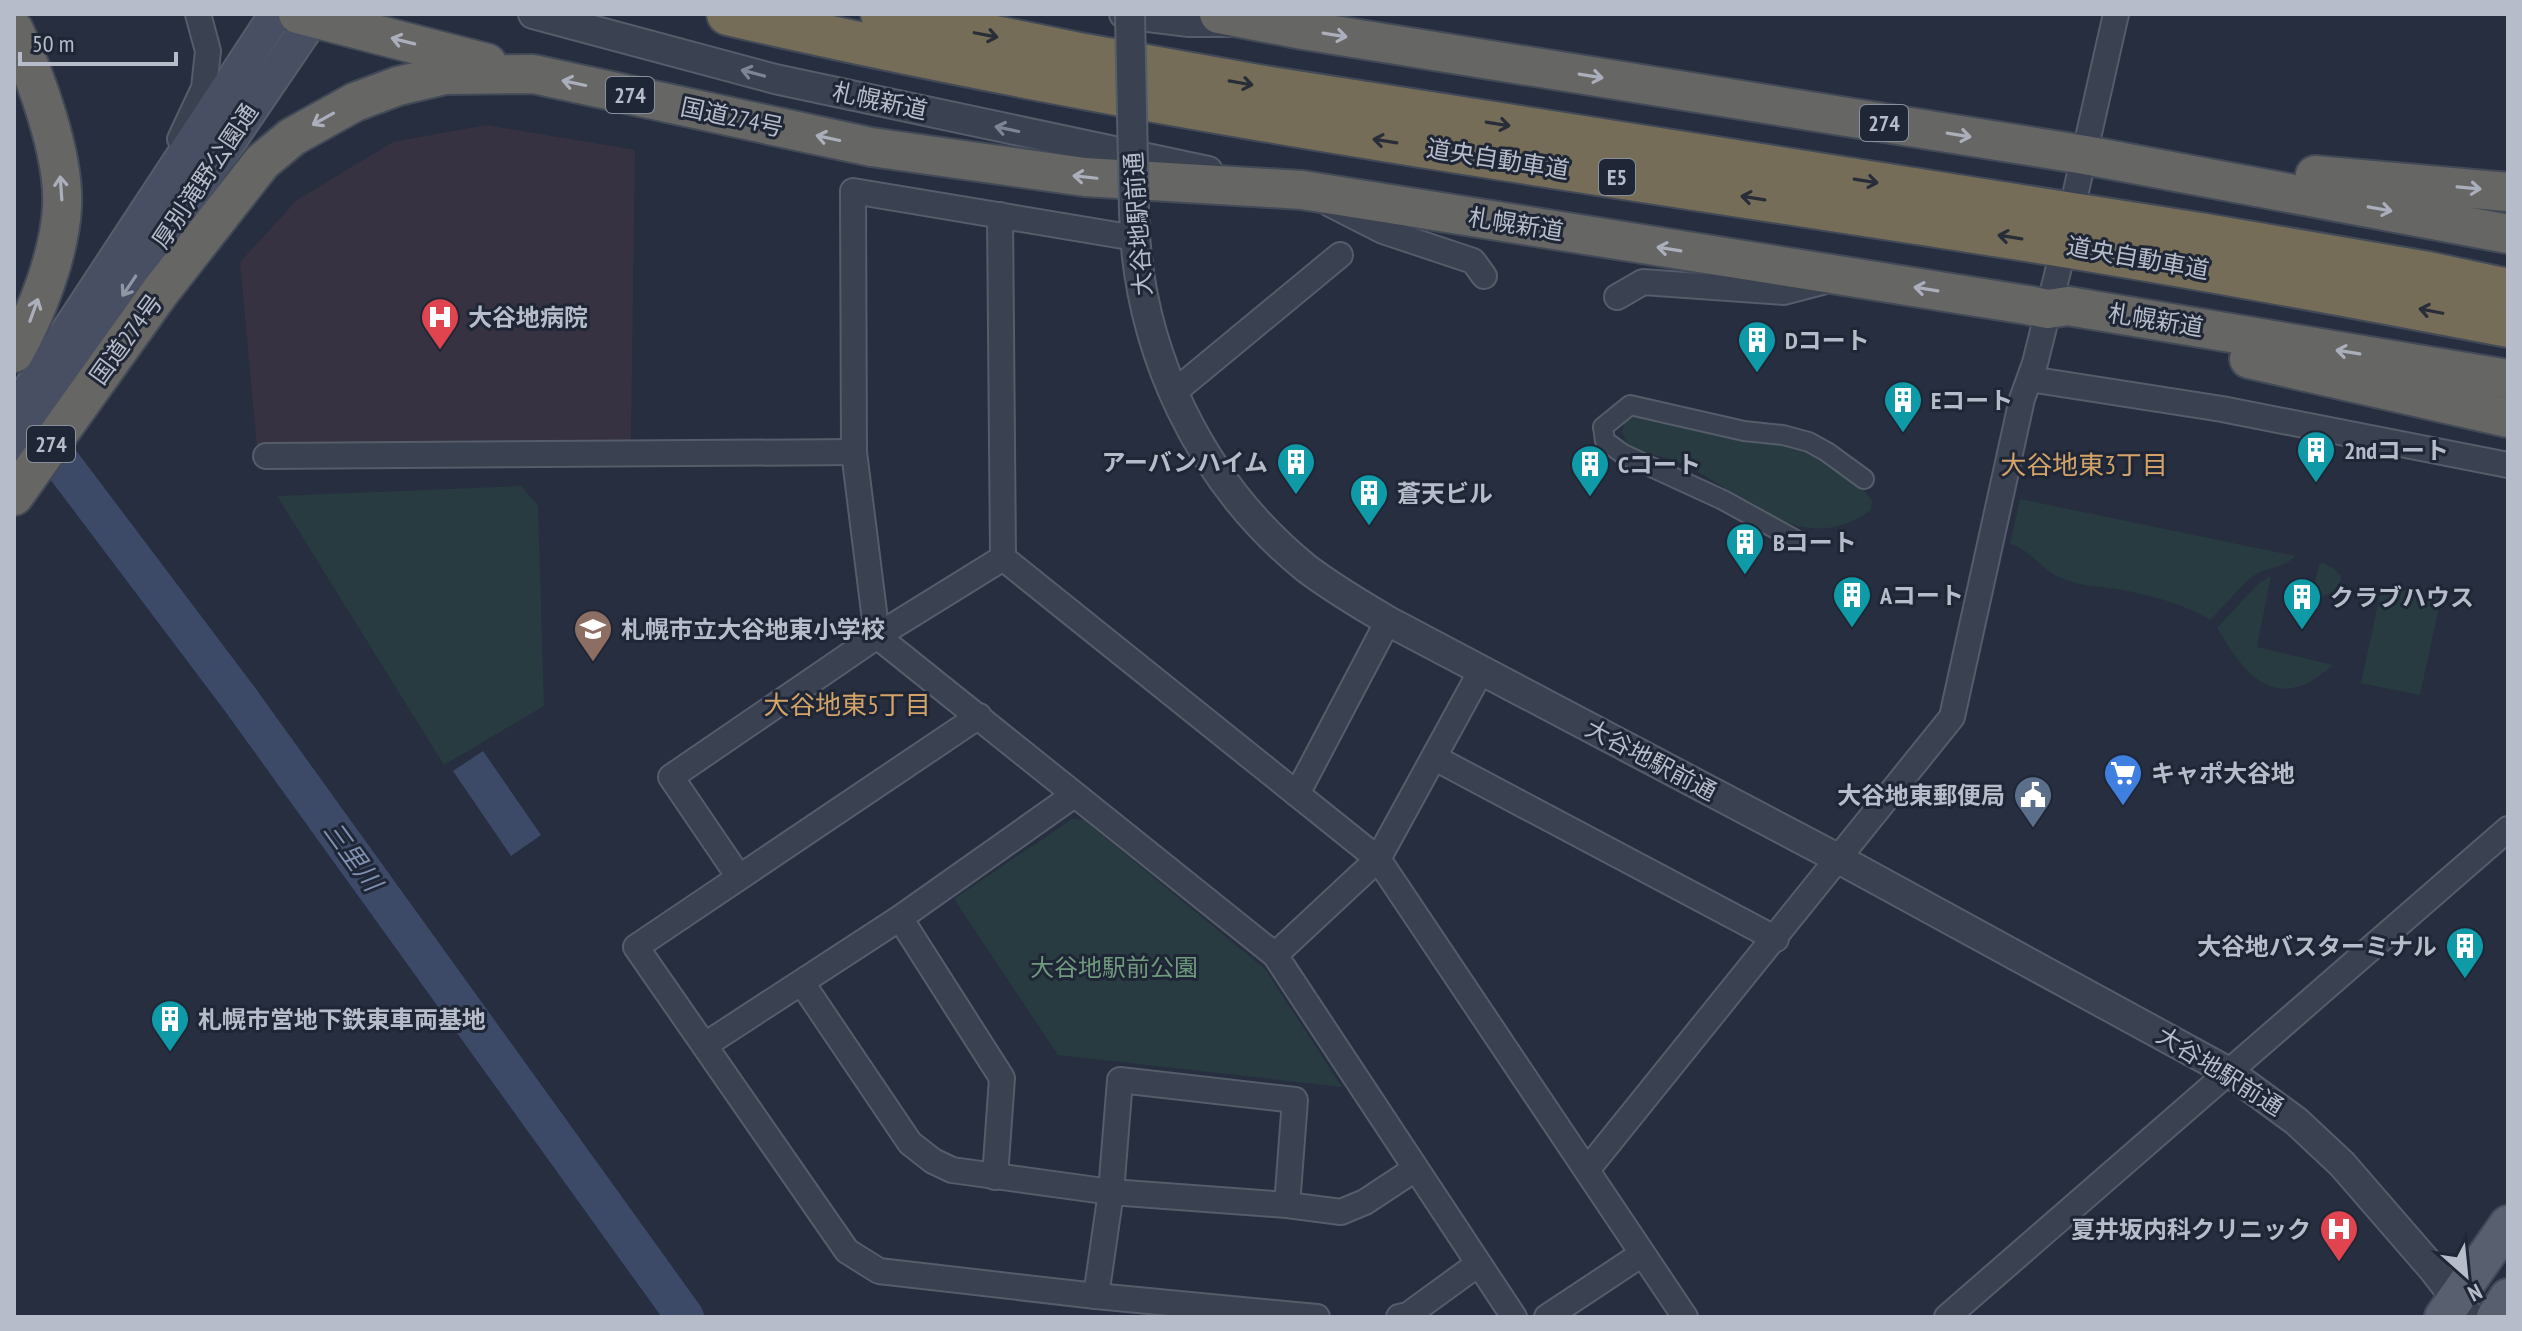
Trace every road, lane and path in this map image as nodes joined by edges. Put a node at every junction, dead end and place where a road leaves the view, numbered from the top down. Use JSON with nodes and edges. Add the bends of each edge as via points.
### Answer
{"nodes":[{"id":1,"x":198,"y":14,"type":"edge"},
{"id":2,"x":276,"y":14,"type":"edge"},
{"id":3,"x":533,"y":14,"type":"edge"},
{"id":4,"x":728,"y":14,"type":"edge"},
{"id":5,"x":882,"y":14,"type":"edge"},
{"id":6,"x":1124,"y":14,"type":"edge"},
{"id":7,"x":1130,"y":14,"type":"edge"},
{"id":8,"x":1219,"y":14,"type":"edge"},
{"id":9,"x":2116,"y":14,"type":"edge"},
{"id":10,"x":309,"y":15,"type":"edge"},
{"id":11,"x":1258,"y":22,"type":"junction"},
{"id":12,"x":14,"y":30,"type":"edge"},
{"id":13,"x":533,"y":74,"type":"junction"},
{"id":14,"x":2080,"y":173,"type":"junction"},
{"id":15,"x":1302,"y":190,"type":"junction"},
{"id":16,"x":2508,"y":192,"type":"edge"},
{"id":17,"x":151,"y":204,"type":"junction"},
{"id":18,"x":1000,"y":215,"type":"junction"},
{"id":19,"x":1134,"y":225,"type":"junction"},
{"id":20,"x":2508,"y":234,"type":"edge"},
{"id":21,"x":1340,"y":255,"type":"dead end"},
{"id":22,"x":2059,"y":267,"type":"dead end"},
{"id":23,"x":1484,"y":276,"type":"dead end"},
{"id":24,"x":1844,"y":276,"type":"junction"},
{"id":25,"x":2508,"y":290,"type":"edge"},
{"id":26,"x":1617,"y":297,"type":"dead end"},
{"id":27,"x":2048,"y":309,"type":"junction"},
{"id":28,"x":2508,"y":326,"type":"edge"},
{"id":29,"x":14,"y":353,"type":"edge"},
{"id":30,"x":71,"y":371,"type":"junction"},
{"id":31,"x":2030,"y":379,"type":"junction"},
{"id":32,"x":2508,"y":379,"type":"edge"},
{"id":33,"x":1173,"y":393,"type":"junction"},
{"id":34,"x":14,"y":413,"type":"edge"},
{"id":35,"x":2508,"y":418,"type":"edge"},
{"id":36,"x":854,"y":452,"type":"junction"},
{"id":37,"x":266,"y":456,"type":"dead end"},
{"id":38,"x":14,"y":458,"type":"edge"},
{"id":39,"x":2508,"y":465,"type":"edge"},
{"id":40,"x":1864,"y":479,"type":"dead end"},
{"id":41,"x":14,"y":496,"type":"edge"},
{"id":42,"x":1794,"y":539,"type":"dead end"},
{"id":43,"x":1003,"y":558,"type":"junction"},
{"id":44,"x":1388,"y":621,"type":"junction"},
{"id":45,"x":877,"y":636,"type":"junction"},
{"id":46,"x":1481,"y":671,"type":"junction"},
{"id":47,"x":979,"y":716,"type":"junction"},
{"id":48,"x":1435,"y":758,"type":"junction"},
{"id":49,"x":1297,"y":794,"type":"junction"},
{"id":50,"x":1074,"y":795,"type":"junction"},
{"id":51,"x":2508,"y":829,"type":"edge"},
{"id":52,"x":1378,"y":859,"type":"junction"},
{"id":53,"x":1839,"y":859,"type":"junction"},
{"id":54,"x":739,"y":877,"type":"junction"},
{"id":55,"x":900,"y":918,"type":"junction"},
{"id":56,"x":1776,"y":939,"type":"junction"},
{"id":57,"x":1275,"y":955,"type":"junction"},
{"id":58,"x":802,"y":983,"type":"junction"},
{"id":59,"x":705,"y":1045,"type":"junction"},
{"id":60,"x":2250,"y":1086,"type":"junction"},
{"id":61,"x":1415,"y":1169,"type":"junction"},
{"id":62,"x":1587,"y":1170,"type":"junction"},
{"id":63,"x":995,"y":1177,"type":"junction"},
{"id":64,"x":1111,"y":1192,"type":"junction"},
{"id":65,"x":1287,"y":1205,"type":"junction"},
{"id":66,"x":2508,"y":1224,"type":"edge"},
{"id":67,"x":1642,"y":1254,"type":"junction"},
{"id":68,"x":1478,"y":1264,"type":"junction"},
{"id":69,"x":1096,"y":1296,"type":"junction"},
{"id":70,"x":2508,"y":1297,"type":"edge"},
{"id":71,"x":2456,"y":1311,"type":"edge"},
{"id":72,"x":1317,"y":1317,"type":"edge"},
{"id":73,"x":1399,"y":1317,"type":"edge"},
{"id":74,"x":1514,"y":1317,"type":"edge"},
{"id":75,"x":1547,"y":1317,"type":"edge"},
{"id":76,"x":1685,"y":1317,"type":"edge"},
{"id":77,"x":1947,"y":1317,"type":"edge"},
{"id":78,"x":2495,"y":1317,"type":"edge"}],
"edges":[{"from":1,"to":17,"type":"street","via":[[208,51],[204,88]]},
{"from":2,"to":17,"type":"main road","name":"厚別滝野公園通"},
{"from":15,"to":3,"type":"street","name":"札幌新道","one_way":true,"via":[[775,79]]},
{"from":28,"to":4,"type":"highway","name":"道央自動車道","number":"E5","one_way":true,"via":[[2329,290],[1116,95]]},
{"from":5,"to":25,"type":"highway","name":"道央自動車道","number":"E5","one_way":true,"via":[[1258,86],[2175,230]]},
{"from":6,"to":11,"type":"street","via":[[1189,22]]},
{"from":7,"to":19,"type":"street","name":"大谷地駅前通","bridge":true},
{"from":8,"to":11,"type":"highway","number":"274"},
{"from":9,"to":14,"type":"street"},
{"from":13,"to":10,"type":"highway","one_way":true},
{"from":10,"to":30,"type":"main road","name":"厚別滝野公園通","one_way":true},
{"from":11,"to":14,"type":"highway","number":"274","one_way":true},
{"from":29,"to":12,"type":"highway","one_way":true,"via":[[51,265],[62,208],[60,171],[43,105]]},
{"from":15,"to":13,"type":"highway","name":"国道274号","number":"274","one_way":true,"via":[[1085,177],[871,147]]},
{"from":13,"to":30,"type":"highway","name":"国道274号","number":"274","one_way":true,"via":[[445,75],[398,86],[355,102],[292,137],[262,162],[160,292]]},
{"from":14,"to":16,"type":"highway","number":"274","one_way":true},
{"from":14,"to":20,"type":"highway","number":"274","one_way":true},
{"from":15,"to":23,"type":"street","via":[[1383,231],[1473,261]]},
{"from":24,"to":15,"type":"highway","name":"札幌新道","number":"274","one_way":true},
{"from":17,"to":30,"type":"main road","name":"厚別滝野公園通"},
{"from":18,"to":19,"type":"street"},
{"from":18,"to":36,"type":"street","via":[[853,191]]},
{"from":18,"to":43,"type":"street"},
{"from":19,"to":33,"type":"street","name":"大谷地駅前通","via":[[1143,302]]},
{"from":21,"to":33,"type":"street"},
{"from":22,"to":27,"type":"street"},
{"from":24,"to":26,"type":"street","via":[[1784,292],[1643,282]]},
{"from":27,"to":24,"type":"highway","name":"札幌新道","number":"274","one_way":true},
{"from":27,"to":31,"type":"street"},
{"from":32,"to":27,"type":"highway","name":"札幌新道","number":"274","one_way":true,"via":[[2068,306]]},
{"from":27,"to":35,"type":"highway","via":[[2062,317]]},
{"from":30,"to":34,"type":"main road","name":"厚別滝野公園通"},
{"from":30,"to":38,"type":"main road","name":"厚別滝野公園通"},
{"from":30,"to":41,"type":"highway","name":"国道274号","number":"274"},
{"from":31,"to":39,"type":"street","via":[[2222,409]]},
{"from":31,"to":53,"type":"street","via":[[1952,717]]},
{"from":33,"to":44,"type":"street","name":"大谷地駅前通","via":[[1212,464],[1280,545],[1334,588]]},
{"from":36,"to":37,"type":"street"},
{"from":36,"to":45,"type":"street"},
{"from":40,"to":42,"type":"street","via":[[1809,442],[1783,435],[1630,405],[1603,427],[1605,441],[1623,454]]},
{"from":43,"to":45,"type":"street"},
{"from":43,"to":49,"type":"street"},
{"from":44,"to":46,"type":"street","name":"大谷地駅前通"},
{"from":44,"to":49,"type":"street"},
{"from":45,"to":47,"type":"street"},
{"from":45,"to":54,"type":"street","via":[[671,777]]},
{"from":46,"to":48,"type":"street"},
{"from":46,"to":53,"type":"street","name":"大谷地駅前通"},
{"from":47,"to":50,"type":"street"},
{"from":47,"to":54,"type":"street"},
{"from":48,"to":52,"type":"street"},
{"from":48,"to":56,"type":"street"},
{"from":49,"to":52,"type":"street"},
{"from":50,"to":55,"type":"street"},
{"from":50,"to":57,"type":"street"},
{"from":51,"to":60,"type":"street"},
{"from":52,"to":57,"type":"street"},
{"from":52,"to":62,"type":"street"},
{"from":53,"to":56,"type":"street"},
{"from":53,"to":60,"type":"street","name":"大谷地駅前通"},
{"from":54,"to":59,"type":"street","via":[[636,947]]},
{"from":55,"to":58,"type":"street"},
{"from":55,"to":63,"type":"street","via":[[1002,1078]]},
{"from":56,"to":62,"type":"street"},
{"from":57,"to":61,"type":"street"},
{"from":58,"to":59,"type":"street"},
{"from":58,"to":63,"type":"street","via":[[910,1143],[952,1170]]},
{"from":59,"to":69,"type":"street","via":[[847,1251],[879,1271]]},
{"from":60,"to":71,"type":"street","name":"大谷地駅前通","via":[[2342,1164],[2433,1269]]},
{"from":60,"to":77,"type":"street"},
{"from":61,"to":65,"type":"street","via":[[1341,1212]]},
{"from":61,"to":68,"type":"street"},
{"from":62,"to":67,"type":"street"},
{"from":63,"to":64,"type":"street"},
{"from":64,"to":65,"type":"street"},
{"from":64,"to":65,"type":"street","via":[[1120,1080],[1295,1100]]},
{"from":64,"to":69,"type":"street"},
{"from":66,"to":71,"type":"main road"},
{"from":67,"to":75,"type":"street"},
{"from":67,"to":76,"type":"street"},
{"from":68,"to":73,"type":"street"},
{"from":68,"to":74,"type":"street"},
{"from":69,"to":72,"type":"street"},
{"from":70,"to":78,"type":"main road"}]}
